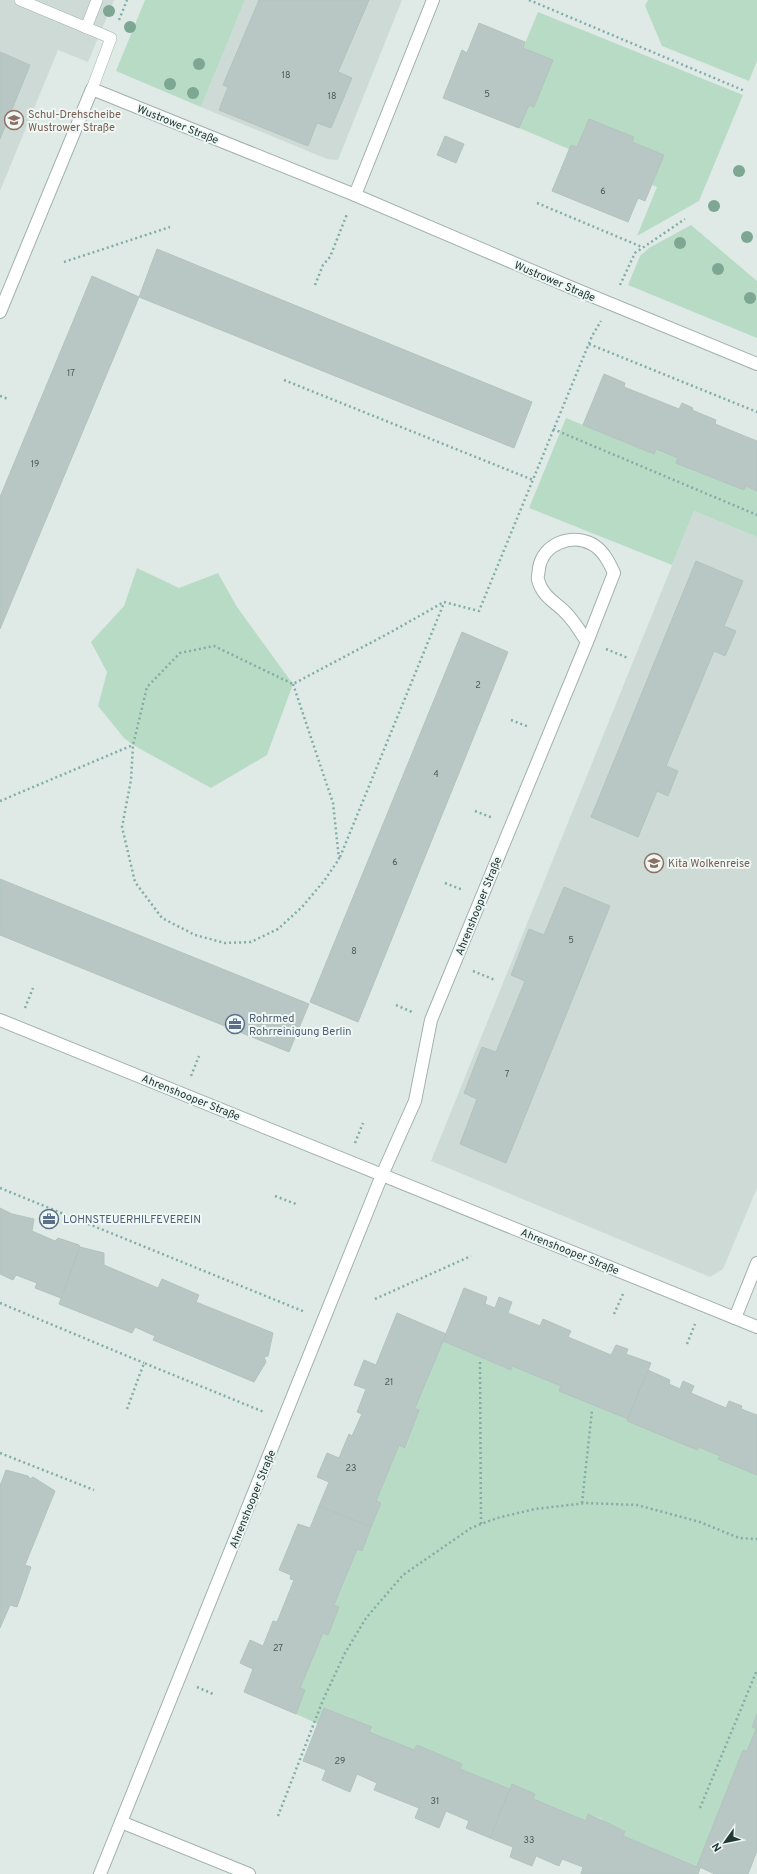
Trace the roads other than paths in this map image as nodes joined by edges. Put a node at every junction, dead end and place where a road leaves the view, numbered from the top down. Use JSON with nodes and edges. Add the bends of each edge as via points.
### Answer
{"nodes":[{"id":1,"x":20,"y":0,"type":"edge"},
{"id":2,"x":97,"y":0,"type":"edge"},
{"id":3,"x":433,"y":0,"type":"edge"},
{"id":4,"x":86,"y":28,"type":"junction"},
{"id":5,"x":92,"y":89,"type":"junction"},
{"id":6,"x":355,"y":195,"type":"junction"},
{"id":7,"x":0,"y":312,"type":"edge"},
{"id":8,"x":757,"y":364,"type":"edge"},
{"id":9,"x":587,"y":642,"type":"junction"},
{"id":10,"x":0,"y":1020,"type":"edge"},
{"id":11,"x":382,"y":1175,"type":"junction"},
{"id":12,"x":757,"y":1263,"type":"edge"},
{"id":13,"x":735,"y":1318,"type":"junction"},
{"id":14,"x":757,"y":1327,"type":"edge"},
{"id":15,"x":121,"y":1822,"type":"junction"},
{"id":16,"x":100,"y":1874,"type":"edge"},
{"id":17,"x":249,"y":1874,"type":"edge"}],
"edges":[{"from":1,"to":4,"type":"lane"},
{"from":2,"to":4,"type":"lane"},
{"from":3,"to":6,"type":"street"},
{"from":4,"to":5,"type":"lane","via":[[111,38]]},
{"from":5,"to":6,"type":"street","name":"Wustrower Straße"},
{"from":5,"to":7,"type":"street"},
{"from":6,"to":8,"type":"street","name":"Wustrower Straße"},
{"from":9,"to":9,"type":"street","name":"Ahrenshooper Straße","via":[[614,573],[609,562],[592,545],[579,540],[566,541],[553,545],[544,554],[538,579],[543,591],[563,610]]},
{"from":9,"to":11,"type":"street","name":"Ahrenshooper Straße","via":[[433,1014],[415,1101]]},
{"from":10,"to":11,"type":"street","name":"Ahrenshooper Straße"},
{"from":11,"to":13,"type":"street","name":"Ahrenshooper Straße"},
{"from":11,"to":15,"type":"street","name":"Ahrenshooper Straße"},
{"from":12,"to":13,"type":"street"},
{"from":13,"to":14,"type":"street","name":"Ahrenshooper Straße"},
{"from":15,"to":16,"type":"street","name":"Ahrenshooper Straße"},
{"from":15,"to":17,"type":"street"}]}
